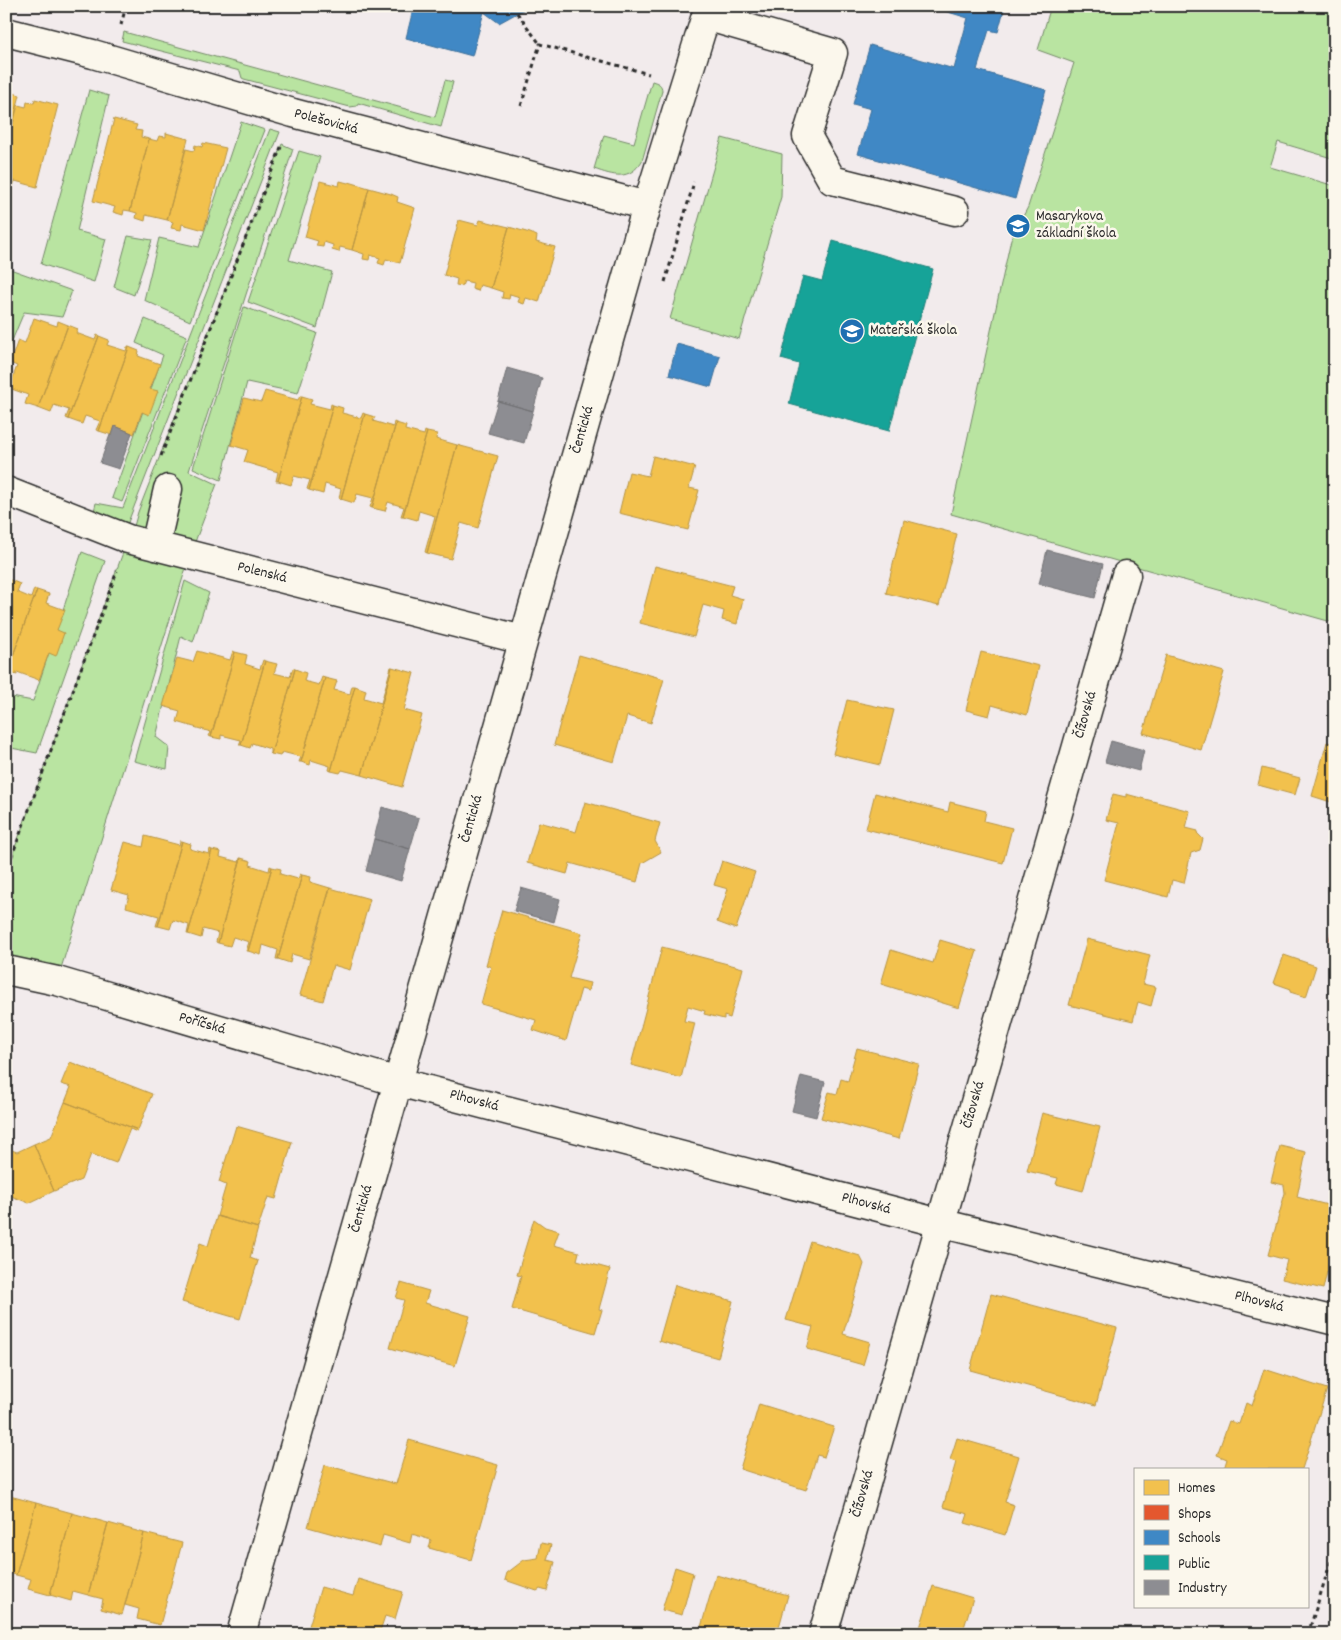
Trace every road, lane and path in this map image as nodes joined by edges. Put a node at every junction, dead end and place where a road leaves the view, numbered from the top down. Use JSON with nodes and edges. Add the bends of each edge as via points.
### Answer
{"nodes":[{"id":1,"x":707,"y":11,"type":"edge"},
{"id":2,"x":517,"y":14,"type":"dead end"},
{"id":3,"x":6,"y":32,"type":"edge"},
{"id":4,"x":540,"y":44,"type":"junction"},
{"id":5,"x":649,"y":74,"type":"dead end"},
{"id":6,"x":521,"y":106,"type":"dead end"},
{"id":7,"x":293,"y":114,"type":"junction"},
{"id":8,"x":647,"y":206,"type":"junction"},
{"id":9,"x":955,"y":211,"type":"dead end"},
{"id":10,"x":160,"y":458,"type":"dead end"},
{"id":11,"x":168,"y":488,"type":"dead end"},
{"id":12,"x":6,"y":491,"type":"edge"},
{"id":13,"x":128,"y":539,"type":"junction"},
{"id":14,"x":155,"y":546,"type":"junction"},
{"id":15,"x":1126,"y":575,"type":"dead end"},
{"id":16,"x":523,"y":640,"type":"junction"},
{"id":17,"x":6,"y":872,"type":"edge"},
{"id":18,"x":6,"y":970,"type":"edge"},
{"id":19,"x":398,"y":1082,"type":"junction"},
{"id":20,"x":940,"y":1223,"type":"junction"},
{"id":21,"x":1335,"y":1322,"type":"edge"},
{"id":22,"x":1335,"y":1548,"type":"edge"},
{"id":23,"x":241,"y":1634,"type":"edge"},
{"id":24,"x":822,"y":1634,"type":"edge"},
{"id":25,"x":1308,"y":1634,"type":"edge"}],
"edges":[{"from":1,"to":8,"type":"street","name":"Čentická"},
{"from":1,"to":9,"type":"street","via":[[833,53],[807,136],[832,180]]},
{"from":2,"to":4,"type":"path"},
{"from":3,"to":7,"type":"street","name":"Polešovická"},
{"from":4,"to":5,"type":"path"},
{"from":4,"to":6,"type":"path"},
{"from":7,"to":8,"type":"street","name":"Polešovická"},
{"from":7,"to":10,"type":"path"},
{"from":8,"to":16,"type":"street","name":"Čentická"},
{"from":11,"to":14,"type":"street"},
{"from":12,"to":13,"type":"street","name":"Polenská"},
{"from":13,"to":14,"type":"street","name":"Polenská"},
{"from":13,"to":17,"type":"path"},
{"from":14,"to":16,"type":"street","name":"Polenská"},
{"from":15,"to":20,"type":"street","name":"Čížovská"},
{"from":16,"to":19,"type":"street","name":"Čentická"},
{"from":18,"to":19,"type":"street","name":"Poříčská"},
{"from":19,"to":20,"type":"street","name":"Plhovská"},
{"from":19,"to":23,"type":"street","name":"Čentická"},
{"from":20,"to":21,"type":"street","name":"Plhovská"},
{"from":20,"to":24,"type":"street","name":"Čížovská"},
{"from":22,"to":25,"type":"path"}]}
